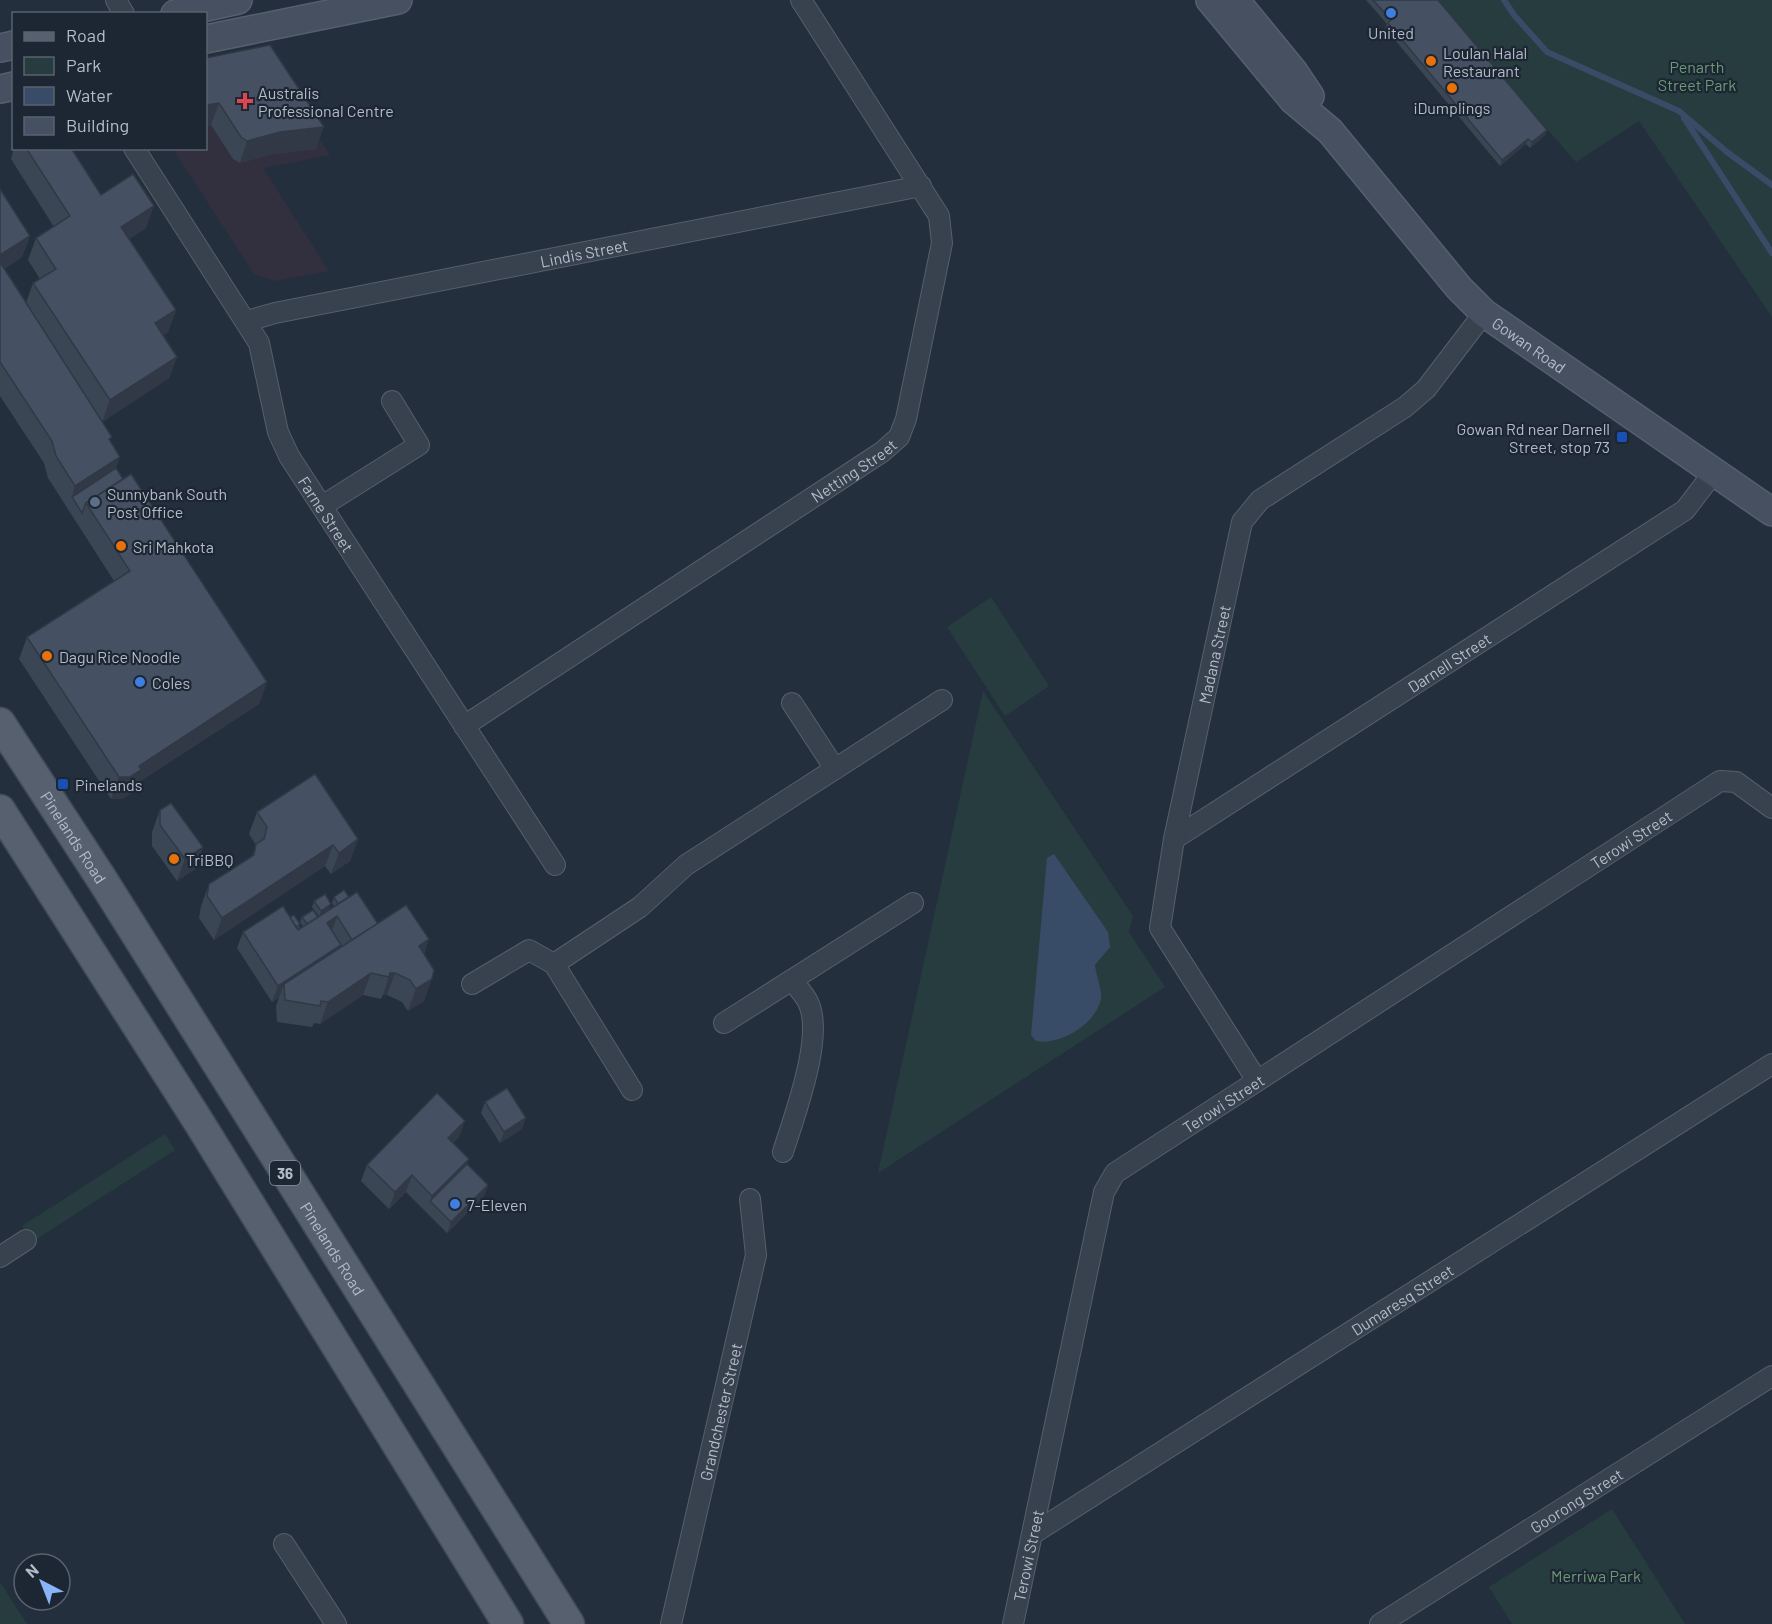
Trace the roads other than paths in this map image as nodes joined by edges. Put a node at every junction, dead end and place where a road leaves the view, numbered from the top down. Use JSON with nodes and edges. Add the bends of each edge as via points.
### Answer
{"nodes":[{"id":1,"x":238,"y":0,"type":"edge"},
{"id":2,"x":398,"y":0,"type":"edge"},
{"id":3,"x":801,"y":0,"type":"edge"},
{"id":4,"x":1210,"y":0,"type":"edge"},
{"id":5,"x":1235,"y":0,"type":"edge"},
{"id":6,"x":184,"y":12,"type":"edge"},
{"id":7,"x":207,"y":39,"type":"edge"},
{"id":8,"x":1330,"y":131,"type":"junction"},
{"id":9,"x":135,"y":150,"type":"edge"},
{"id":10,"x":921,"y":186,"type":"junction"},
{"id":11,"x":1484,"y":314,"type":"junction"},
{"id":12,"x":247,"y":321,"type":"junction"},
{"id":13,"x":392,"y":401,"type":"dead end"},
{"id":14,"x":1714,"y":472,"type":"junction"},
{"id":15,"x":322,"y":506,"type":"junction"},
{"id":16,"x":1772,"y":512,"type":"edge"},
{"id":17,"x":942,"y":700,"type":"dead end"},
{"id":18,"x":792,"y":703,"type":"dead end"},
{"id":19,"x":0,"y":723,"type":"edge"},
{"id":20,"x":464,"y":726,"type":"junction"},
{"id":21,"x":835,"y":769,"type":"junction"},
{"id":22,"x":1772,"y":808,"type":"edge"},
{"id":23,"x":0,"y":810,"type":"edge"},
{"id":24,"x":1174,"y":839,"type":"junction"},
{"id":25,"x":555,"y":865,"type":"dead end"},
{"id":26,"x":914,"y":903,"type":"dead end"},
{"id":27,"x":554,"y":964,"type":"junction"},
{"id":28,"x":792,"y":980,"type":"junction"},
{"id":29,"x":472,"y":984,"type":"dead end"},
{"id":30,"x":724,"y":1023,"type":"dead end"},
{"id":31,"x":1772,"y":1064,"type":"edge"},
{"id":32,"x":1257,"y":1079,"type":"junction"},
{"id":33,"x":632,"y":1090,"type":"dead end"},
{"id":34,"x":783,"y":1152,"type":"dead end"},
{"id":35,"x":750,"y":1199,"type":"dead end"},
{"id":36,"x":26,"y":1240,"type":"dead end"},
{"id":37,"x":0,"y":1257,"type":"edge"},
{"id":38,"x":1772,"y":1376,"type":"edge"},
{"id":39,"x":1034,"y":1533,"type":"junction"},
{"id":40,"x":285,"y":1544,"type":"dead end"},
{"id":41,"x":336,"y":1624,"type":"edge"},
{"id":42,"x":508,"y":1624,"type":"edge"},
{"id":43,"x":569,"y":1624,"type":"edge"},
{"id":44,"x":671,"y":1624,"type":"edge"},
{"id":45,"x":1013,"y":1624,"type":"edge"},
{"id":46,"x":1380,"y":1624,"type":"edge"}],
"edges":[{"from":1,"to":6,"type":"main road"},
{"from":2,"to":7,"type":"main road"},
{"from":3,"to":10,"type":"street","name":"Netting Street"},
{"from":4,"to":8,"type":"main road","name":"Gowan Road","via":[[1293,100]]},
{"from":5,"to":8,"type":"main road","name":"Gowan Road","via":[[1294,72]]},
{"from":8,"to":11,"type":"main road","name":"Gowan Road"},
{"from":9,"to":12,"type":"street","name":"Farne Street"},
{"from":10,"to":12,"type":"street","name":"Lindis Street"},
{"from":10,"to":20,"type":"street","name":"Netting Street","via":[[939,216],[942,243],[899,437],[882,452]]},
{"from":11,"to":14,"type":"main road","name":"Gowan Road"},
{"from":11,"to":24,"type":"street","name":"Madana Street","via":[[1426,389],[1405,407],[1260,500],[1242,522]]},
{"from":12,"to":15,"type":"street","name":"Farne Street","via":[[259,343],[278,432]]},
{"from":13,"to":15,"type":"street","via":[[419,445]]},
{"from":14,"to":16,"type":"main road","name":"Gowan Road"},
{"from":14,"to":24,"type":"street","name":"Darnell Street","via":[[1685,510]]},
{"from":15,"to":20,"type":"street","name":"Farne Street"},
{"from":17,"to":21,"type":"street"},
{"from":18,"to":21,"type":"street"},
{"from":19,"to":43,"type":"main road","name":"Pinelands Road","number":"36"},
{"from":20,"to":25,"type":"street","name":"Farne Street"},
{"from":21,"to":27,"type":"street","via":[[686,865],[640,907]]},
{"from":22,"to":32,"type":"street","name":"Terowi Street","via":[[1736,782],[1720,781]]},
{"from":23,"to":42,"type":"main road","via":[[200,1124]]},
{"from":24,"to":32,"type":"street","name":"Madana Street","via":[[1160,928]]},
{"from":26,"to":28,"type":"street"},
{"from":27,"to":29,"type":"street","via":[[529,950]]},
{"from":27,"to":33,"type":"street"},
{"from":28,"to":30,"type":"street"},
{"from":28,"to":34,"type":"street","via":[[809,1004],[814,1028],[805,1083]]},
{"from":31,"to":39,"type":"street","name":"Dumaresq Street"},
{"from":32,"to":39,"type":"street","name":"Terowi Street","via":[[1115,1173],[1104,1192]]},
{"from":35,"to":44,"type":"street","name":"Grandchester Street","via":[[756,1255]]},
{"from":36,"to":37,"type":"street"},
{"from":38,"to":46,"type":"street","name":"Goorong Street"},
{"from":39,"to":45,"type":"street","name":"Terowi Street"},
{"from":40,"to":41,"type":"street"}]}
